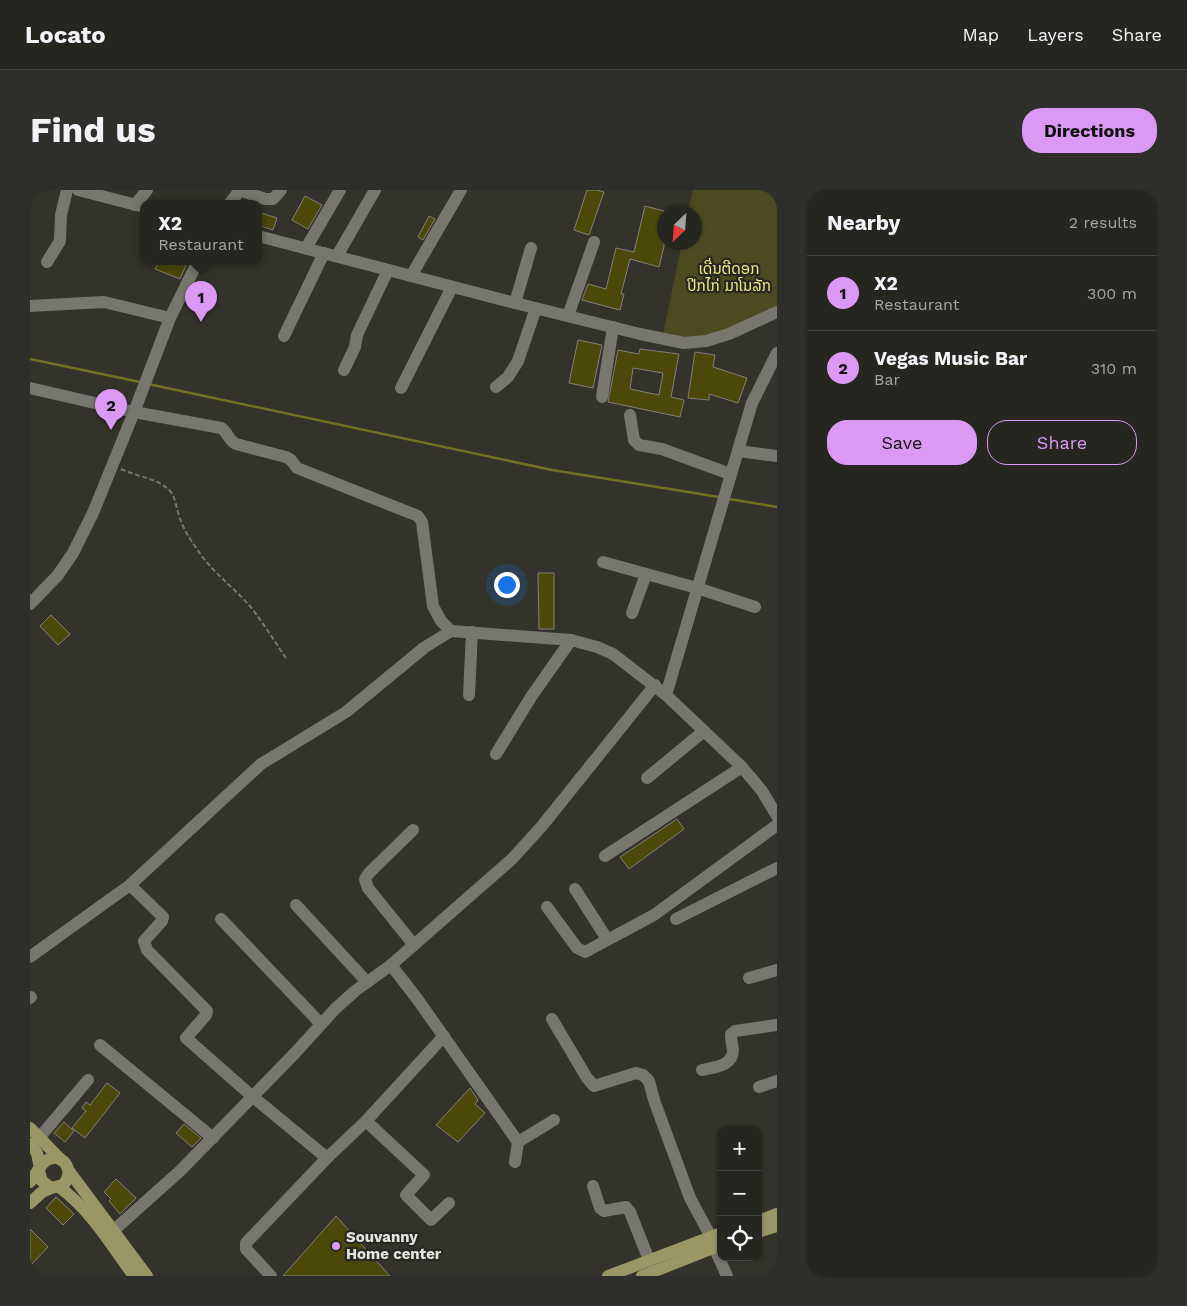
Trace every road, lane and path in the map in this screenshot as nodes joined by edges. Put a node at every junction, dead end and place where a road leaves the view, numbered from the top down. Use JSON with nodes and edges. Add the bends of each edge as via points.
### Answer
{"nodes":[{"id":1,"x":67,"y":190,"type":"edge"},
{"id":2,"x":78,"y":190,"type":"edge"},
{"id":3,"x":240,"y":190,"type":"edge"},
{"id":4,"x":281,"y":190,"type":"edge"},
{"id":5,"x":340,"y":190,"type":"edge"},
{"id":6,"x":375,"y":190,"type":"edge"},
{"id":7,"x":461,"y":190,"type":"edge"},
{"id":8,"x":232,"y":200,"type":"edge"},
{"id":9,"x":139,"y":206,"type":"edge"},
{"id":10,"x":262,"y":237,"type":"edge"},
{"id":11,"x":594,"y":242,"type":"dead end"},
{"id":12,"x":306,"y":248,"type":"junction"},
{"id":13,"x":531,"y":248,"type":"dead end"},
{"id":14,"x":331,"y":254,"type":"junction"},
{"id":15,"x":47,"y":262,"type":"dead end"},
{"id":16,"x":196,"y":265,"type":"edge"},
{"id":17,"x":388,"y":270,"type":"junction"},
{"id":18,"x":411,"y":276,"type":"junction"},
{"id":19,"x":452,"y":286,"type":"junction"},
{"id":20,"x":515,"y":303,"type":"junction"},
{"id":21,"x":30,"y":306,"type":"edge"},
{"id":22,"x":536,"y":308,"type":"junction"},
{"id":23,"x":777,"y":312,"type":"edge"},
{"id":24,"x":568,"y":316,"type":"junction"},
{"id":25,"x":170,"y":318,"type":"junction"},
{"id":26,"x":613,"y":327,"type":"junction"},
{"id":27,"x":284,"y":336,"type":"dead end"},
{"id":28,"x":777,"y":353,"type":"edge"},
{"id":29,"x":344,"y":370,"type":"dead end"},
{"id":30,"x":496,"y":387,"type":"dead end"},
{"id":31,"x":30,"y":388,"type":"edge"},
{"id":32,"x":401,"y":388,"type":"dead end"},
{"id":33,"x":602,"y":397,"type":"dead end"},
{"id":34,"x":136,"y":407,"type":"junction"},
{"id":35,"x":630,"y":415,"type":"dead end"},
{"id":36,"x":738,"y":451,"type":"junction"},
{"id":37,"x":777,"y":456,"type":"edge"},
{"id":38,"x":113,"y":465,"type":"junction"},
{"id":39,"x":729,"y":478,"type":"junction"},
{"id":40,"x":603,"y":562,"type":"dead end"},
{"id":41,"x":646,"y":574,"type":"junction"},
{"id":42,"x":696,"y":588,"type":"junction"},
{"id":43,"x":30,"y":604,"type":"edge"},
{"id":44,"x":755,"y":607,"type":"dead end"},
{"id":45,"x":632,"y":613,"type":"dead end"},
{"id":46,"x":451,"y":631,"type":"junction"},
{"id":47,"x":472,"y":632,"type":"junction"},
{"id":48,"x":571,"y":640,"type":"junction"},
{"id":49,"x":286,"y":658,"type":"dead end"},
{"id":50,"x":655,"y":686,"type":"junction"},
{"id":51,"x":469,"y":695,"type":"dead end"},
{"id":52,"x":666,"y":695,"type":"junction"},
{"id":53,"x":704,"y":731,"type":"junction"},
{"id":54,"x":496,"y":754,"type":"dead end"},
{"id":55,"x":742,"y":768,"type":"junction"},
{"id":56,"x":647,"y":778,"type":"dead end"},
{"id":57,"x":777,"y":816,"type":"edge"},
{"id":58,"x":777,"y":825,"type":"edge"},
{"id":59,"x":413,"y":830,"type":"dead end"},
{"id":60,"x":605,"y":856,"type":"dead end"},
{"id":61,"x":777,"y":868,"type":"edge"},
{"id":62,"x":130,"y":885,"type":"junction"},
{"id":63,"x":575,"y":889,"type":"dead end"},
{"id":64,"x":677,"y":898,"type":"junction"},
{"id":65,"x":296,"y":905,"type":"dead end"},
{"id":66,"x":546,"y":907,"type":"dead end"},
{"id":67,"x":221,"y":919,"type":"dead end"},
{"id":68,"x":607,"y":939,"type":"junction"},
{"id":69,"x":414,"y":945,"type":"junction"},
{"id":70,"x":30,"y":957,"type":"edge"},
{"id":71,"x":390,"y":965,"type":"junction"},
{"id":72,"x":777,"y":970,"type":"edge"},
{"id":73,"x":749,"y":978,"type":"dead end"},
{"id":74,"x":367,"y":982,"type":"junction"},
{"id":75,"x":552,"y":1019,"type":"dead end"},
{"id":76,"x":321,"y":1024,"type":"junction"},
{"id":77,"x":777,"y":1024,"type":"edge"},
{"id":78,"x":444,"y":1036,"type":"junction"},
{"id":79,"x":100,"y":1045,"type":"dead end"},
{"id":80,"x":702,"y":1070,"type":"dead end"},
{"id":81,"x":88,"y":1080,"type":"dead end"},
{"id":82,"x":777,"y":1081,"type":"edge"},
{"id":83,"x":759,"y":1087,"type":"dead end"},
{"id":84,"x":252,"y":1097,"type":"junction"},
{"id":85,"x":554,"y":1120,"type":"dead end"},
{"id":86,"x":366,"y":1121,"type":"junction"},
{"id":87,"x":30,"y":1128,"type":"edge"},
{"id":88,"x":213,"y":1138,"type":"junction"},
{"id":89,"x":34,"y":1141,"type":"edge"},
{"id":90,"x":518,"y":1142,"type":"junction"},
{"id":91,"x":328,"y":1158,"type":"junction"},
{"id":92,"x":61,"y":1160,"type":"junction"},
{"id":93,"x":515,"y":1162,"type":"dead end"},
{"id":94,"x":40,"y":1169,"type":"junction"},
{"id":95,"x":69,"y":1171,"type":"junction"},
{"id":96,"x":30,"y":1182,"type":"edge"},
{"id":97,"x":593,"y":1186,"type":"dead end"},
{"id":98,"x":55,"y":1187,"type":"junction"},
{"id":99,"x":30,"y":1203,"type":"edge"},
{"id":100,"x":449,"y":1203,"type":"dead end"},
{"id":101,"x":777,"y":1214,"type":"edge"},
{"id":102,"x":762,"y":1220,"type":"edge"},
{"id":103,"x":777,"y":1226,"type":"edge"},
{"id":104,"x":114,"y":1230,"type":"junction"},
{"id":105,"x":762,"y":1231,"type":"edge"},
{"id":106,"x":717,"y":1240,"type":"edge"},
{"id":107,"x":723,"y":1261,"type":"edge"},
{"id":108,"x":650,"y":1271,"type":"edge"},
{"id":109,"x":134,"y":1276,"type":"edge"},
{"id":110,"x":147,"y":1276,"type":"edge"},
{"id":111,"x":271,"y":1276,"type":"edge"},
{"id":112,"x":608,"y":1276,"type":"edge"},
{"id":113,"x":727,"y":1276,"type":"edge"}],
"edges":[{"from":1,"to":15,"type":"street","via":[[60,240]]},
{"from":2,"to":9,"type":"street"},
{"from":3,"to":4,"type":"street","via":[[265,199],[273,199]]},
{"from":3,"to":8,"type":"street"},
{"from":5,"to":12,"type":"street"},
{"from":6,"to":14,"type":"street"},
{"from":7,"to":18,"type":"street"},
{"from":10,"to":12,"type":"street"},
{"from":11,"to":24,"type":"street"},
{"from":12,"to":14,"type":"street"},
{"from":13,"to":20,"type":"street"},
{"from":14,"to":17,"type":"street"},
{"from":14,"to":27,"type":"street"},
{"from":16,"to":25,"type":"street"},
{"from":17,"to":18,"type":"street"},
{"from":17,"to":29,"type":"street"},
{"from":18,"to":19,"type":"street"},
{"from":19,"to":20,"type":"street"},
{"from":19,"to":32,"type":"street"},
{"from":20,"to":22,"type":"street"},
{"from":21,"to":25,"type":"street","via":[[104,302]]},
{"from":22,"to":24,"type":"street"},
{"from":22,"to":30,"type":"street","via":[[518,361],[508,377]]},
{"from":23,"to":26,"type":"street","via":[[706,341],[684,342]]},
{"from":24,"to":26,"type":"street"},
{"from":25,"to":34,"type":"street"},
{"from":26,"to":33,"type":"street"},
{"from":28,"to":36,"type":"street","via":[[752,404]]},
{"from":31,"to":34,"type":"street"},
{"from":34,"to":38,"type":"street"},
{"from":34,"to":46,"type":"street","via":[[221,428],[236,444],[286,457],[297,468],[418,516],[422,522],[433,606]]},
{"from":35,"to":39,"type":"street","via":[[634,440],[639,445],[662,449]]},
{"from":36,"to":37,"type":"street"},
{"from":36,"to":39,"type":"street"},
{"from":38,"to":43,"type":"street","via":[[72,553],[58,575]]},
{"from":38,"to":49,"type":"path","via":[[155,481],[169,490],[175,498],[185,531],[198,551],[249,605]]},
{"from":39,"to":42,"type":"street"},
{"from":40,"to":41,"type":"street"},
{"from":41,"to":42,"type":"street"},
{"from":41,"to":45,"type":"street"},
{"from":42,"to":44,"type":"street"},
{"from":42,"to":52,"type":"street"},
{"from":46,"to":47,"type":"street"},
{"from":46,"to":62,"type":"street","via":[[425,646],[367,696],[319,730],[262,764]]},
{"from":47,"to":48,"type":"street"},
{"from":47,"to":51,"type":"street"},
{"from":48,"to":50,"type":"street","via":[[613,654]]},
{"from":48,"to":54,"type":"street","via":[[531,696]]},
{"from":50,"to":52,"type":"street"},
{"from":50,"to":69,"type":"street","via":[[512,859]]},
{"from":52,"to":53,"type":"street"},
{"from":53,"to":55,"type":"street"},
{"from":53,"to":56,"type":"street"},
{"from":55,"to":57,"type":"street","via":[[762,791]]},
{"from":55,"to":60,"type":"street"},
{"from":58,"to":64,"type":"street"},
{"from":59,"to":69,"type":"street","via":[[365,879],[368,888]]},
{"from":61,"to":64,"type":"street","via":[[680,916]]},
{"from":62,"to":70,"type":"street"},
{"from":62,"to":84,"type":"street","via":[[163,917],[144,941],[147,950],[207,1010],[186,1038]]},
{"from":63,"to":68,"type":"street"},
{"from":64,"to":68,"type":"street","via":[[654,915]]},
{"from":65,"to":74,"type":"street"},
{"from":66,"to":68,"type":"street","via":[[581,951],[585,952]]},
{"from":67,"to":76,"type":"street"},
{"from":69,"to":71,"type":"street"},
{"from":71,"to":74,"type":"street"},
{"from":71,"to":78,"type":"street"},
{"from":72,"to":73,"type":"street"},
{"from":74,"to":76,"type":"street"},
{"from":75,"to":106,"type":"street","via":[[594,1086],[636,1073],[649,1081],[690,1198]]},
{"from":76,"to":84,"type":"street"},
{"from":77,"to":80,"type":"street","via":[[734,1031],[731,1034],[731,1059],[724,1065]]},
{"from":78,"to":86,"type":"street"},
{"from":78,"to":90,"type":"street"},
{"from":79,"to":88,"type":"street"},
{"from":81,"to":89,"type":"street"},
{"from":82,"to":83,"type":"street"},
{"from":84,"to":88,"type":"street"},
{"from":84,"to":91,"type":"street"},
{"from":85,"to":90,"type":"street"},
{"from":86,"to":91,"type":"street"},
{"from":86,"to":100,"type":"street","via":[[424,1175],[406,1195],[431,1220]]},
{"from":87,"to":89,"type":"main road"},
{"from":88,"to":104,"type":"street"},
{"from":89,"to":92,"type":"main road"},
{"from":89,"to":94,"type":"main road"},
{"from":90,"to":93,"type":"street"},
{"from":91,"to":111,"type":"street","via":[[246,1243],[246,1249]]},
{"from":92,"to":94,"type":"main road","via":[[50,1158]]},
{"from":92,"to":95,"type":"main road"},
{"from":94,"to":96,"type":"main road"},
{"from":94,"to":98,"type":"main road","via":[[42,1182]]},
{"from":95,"to":98,"type":"main road","via":[[68,1179]]},
{"from":95,"to":104,"type":"main road"},
{"from":97,"to":108,"type":"street","via":[[604,1211],[626,1207],[630,1212]]},
{"from":98,"to":99,"type":"main road","via":[[42,1192]]},
{"from":98,"to":109,"type":"main road","via":[[72,1196],[88,1213]]},
{"from":101,"to":102,"type":"main road"},
{"from":103,"to":105,"type":"main road"},
{"from":104,"to":110,"type":"main road"},
{"from":106,"to":108,"type":"main road"},
{"from":107,"to":113,"type":"street"},
{"from":108,"to":112,"type":"main road"}]}
